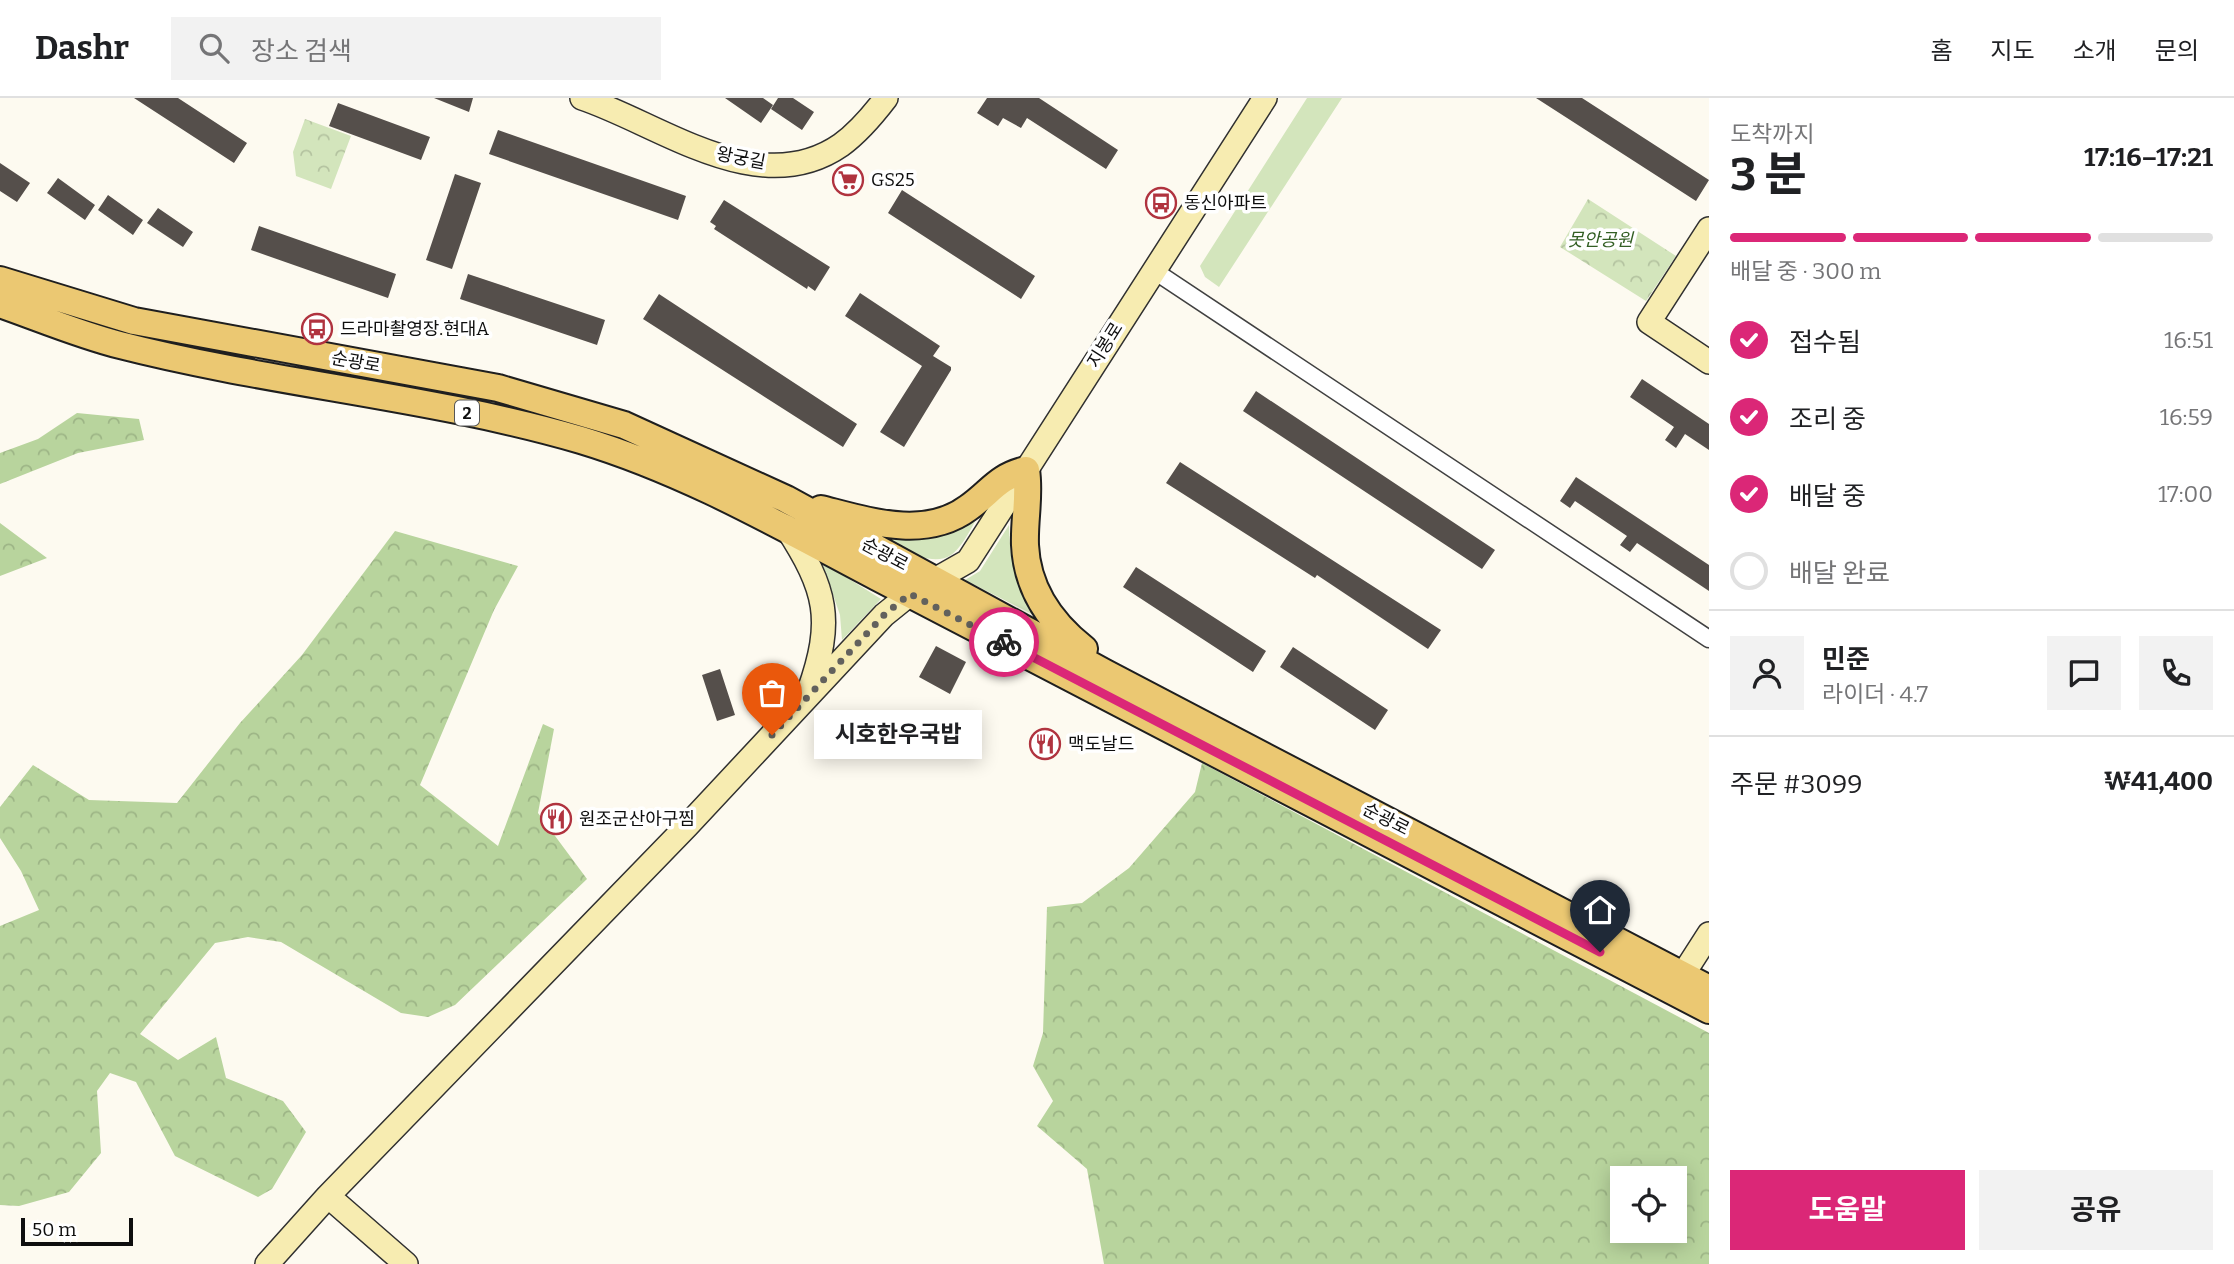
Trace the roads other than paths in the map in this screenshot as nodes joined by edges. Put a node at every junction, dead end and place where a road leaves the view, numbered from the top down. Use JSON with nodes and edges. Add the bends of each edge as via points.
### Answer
{"nodes":[{"id":1,"x":886,"y":98,"type":"edge"},
{"id":2,"x":1265,"y":98,"type":"edge"},
{"id":3,"x":587,"y":99,"type":"edge"},
{"id":4,"x":1709,"y":229,"type":"edge"},
{"id":5,"x":1153,"y":270,"type":"junction"},
{"id":6,"x":0,"y":280,"type":"edge"},
{"id":7,"x":0,"y":304,"type":"edge"},
{"id":8,"x":1709,"y":362,"type":"edge"},
{"id":9,"x":1026,"y":470,"type":"junction"},
{"id":10,"x":786,"y":499,"type":"junction"},
{"id":11,"x":786,"y":527,"type":"junction"},
{"id":12,"x":933,"y":579,"type":"junction"},
{"id":13,"x":910,"y":594,"type":"junction"},
{"id":14,"x":1709,"y":639,"type":"edge"},
{"id":15,"x":1105,"y":673,"type":"junction"},
{"id":16,"x":806,"y":699,"type":"junction"},
{"id":17,"x":1709,"y":934,"type":"edge"},
{"id":18,"x":1678,"y":982,"type":"junction"},
{"id":19,"x":1709,"y":989,"type":"edge"},
{"id":20,"x":1709,"y":1010,"type":"edge"},
{"id":21,"x":328,"y":1196,"type":"junction"},
{"id":22,"x":267,"y":1264,"type":"edge"},
{"id":23,"x":406,"y":1264,"type":"edge"}],
"edges":[{"from":1,"to":3,"type":"street","name":"왕궁길","via":[[858,131],[831,151],[818,158],[778,164],[747,162],[689,146]]},
{"from":2,"to":5,"type":"street","name":"지봉로"},
{"from":4,"to":8,"type":"street","via":[[1649,322]]},
{"from":5,"to":9,"type":"street","name":"지봉로"},
{"from":5,"to":14,"type":"street"},
{"from":6,"to":10,"type":"main road","name":"순광로","number":"2","via":[[134,320],[498,388],[564,405],[624,425]]},
{"from":7,"to":11,"type":"main road","name":"순광로","number":"2","via":[[118,344],[507,421],[582,441],[676,473]]},
{"from":9,"to":10,"type":"main road","via":[[1006,475],[966,510],[918,527],[886,524]]},
{"from":9,"to":12,"type":"street","name":"지봉로","via":[[968,561]]},
{"from":9,"to":15,"type":"main road","via":[[1030,492],[1025,546],[1031,576],[1044,608]]},
{"from":10,"to":12,"type":"main road","name":"순광로","number":"2"},
{"from":11,"to":13,"type":"main road","name":"순광로","number":"2"},
{"from":11,"to":16,"type":"street","via":[[810,564],[825,621],[820,660]]},
{"from":12,"to":13,"type":"street","name":"지봉로"},
{"from":12,"to":15,"type":"main road","name":"순광로","number":"2"},
{"from":13,"to":16,"type":"street","name":"지봉로","via":[[886,613]]},
{"from":13,"to":18,"type":"main road","name":"순광로","number":"2"},
{"from":15,"to":18,"type":"main road","name":"순광로","number":"2"},
{"from":16,"to":21,"type":"street","name":"지봉로"},
{"from":17,"to":18,"type":"street"},
{"from":18,"to":19,"type":"main road","name":"순광로","number":"2"},
{"from":18,"to":20,"type":"main road","name":"순광로","number":"2"},
{"from":21,"to":22,"type":"street","name":"지봉로"},
{"from":21,"to":23,"type":"street"}]}
